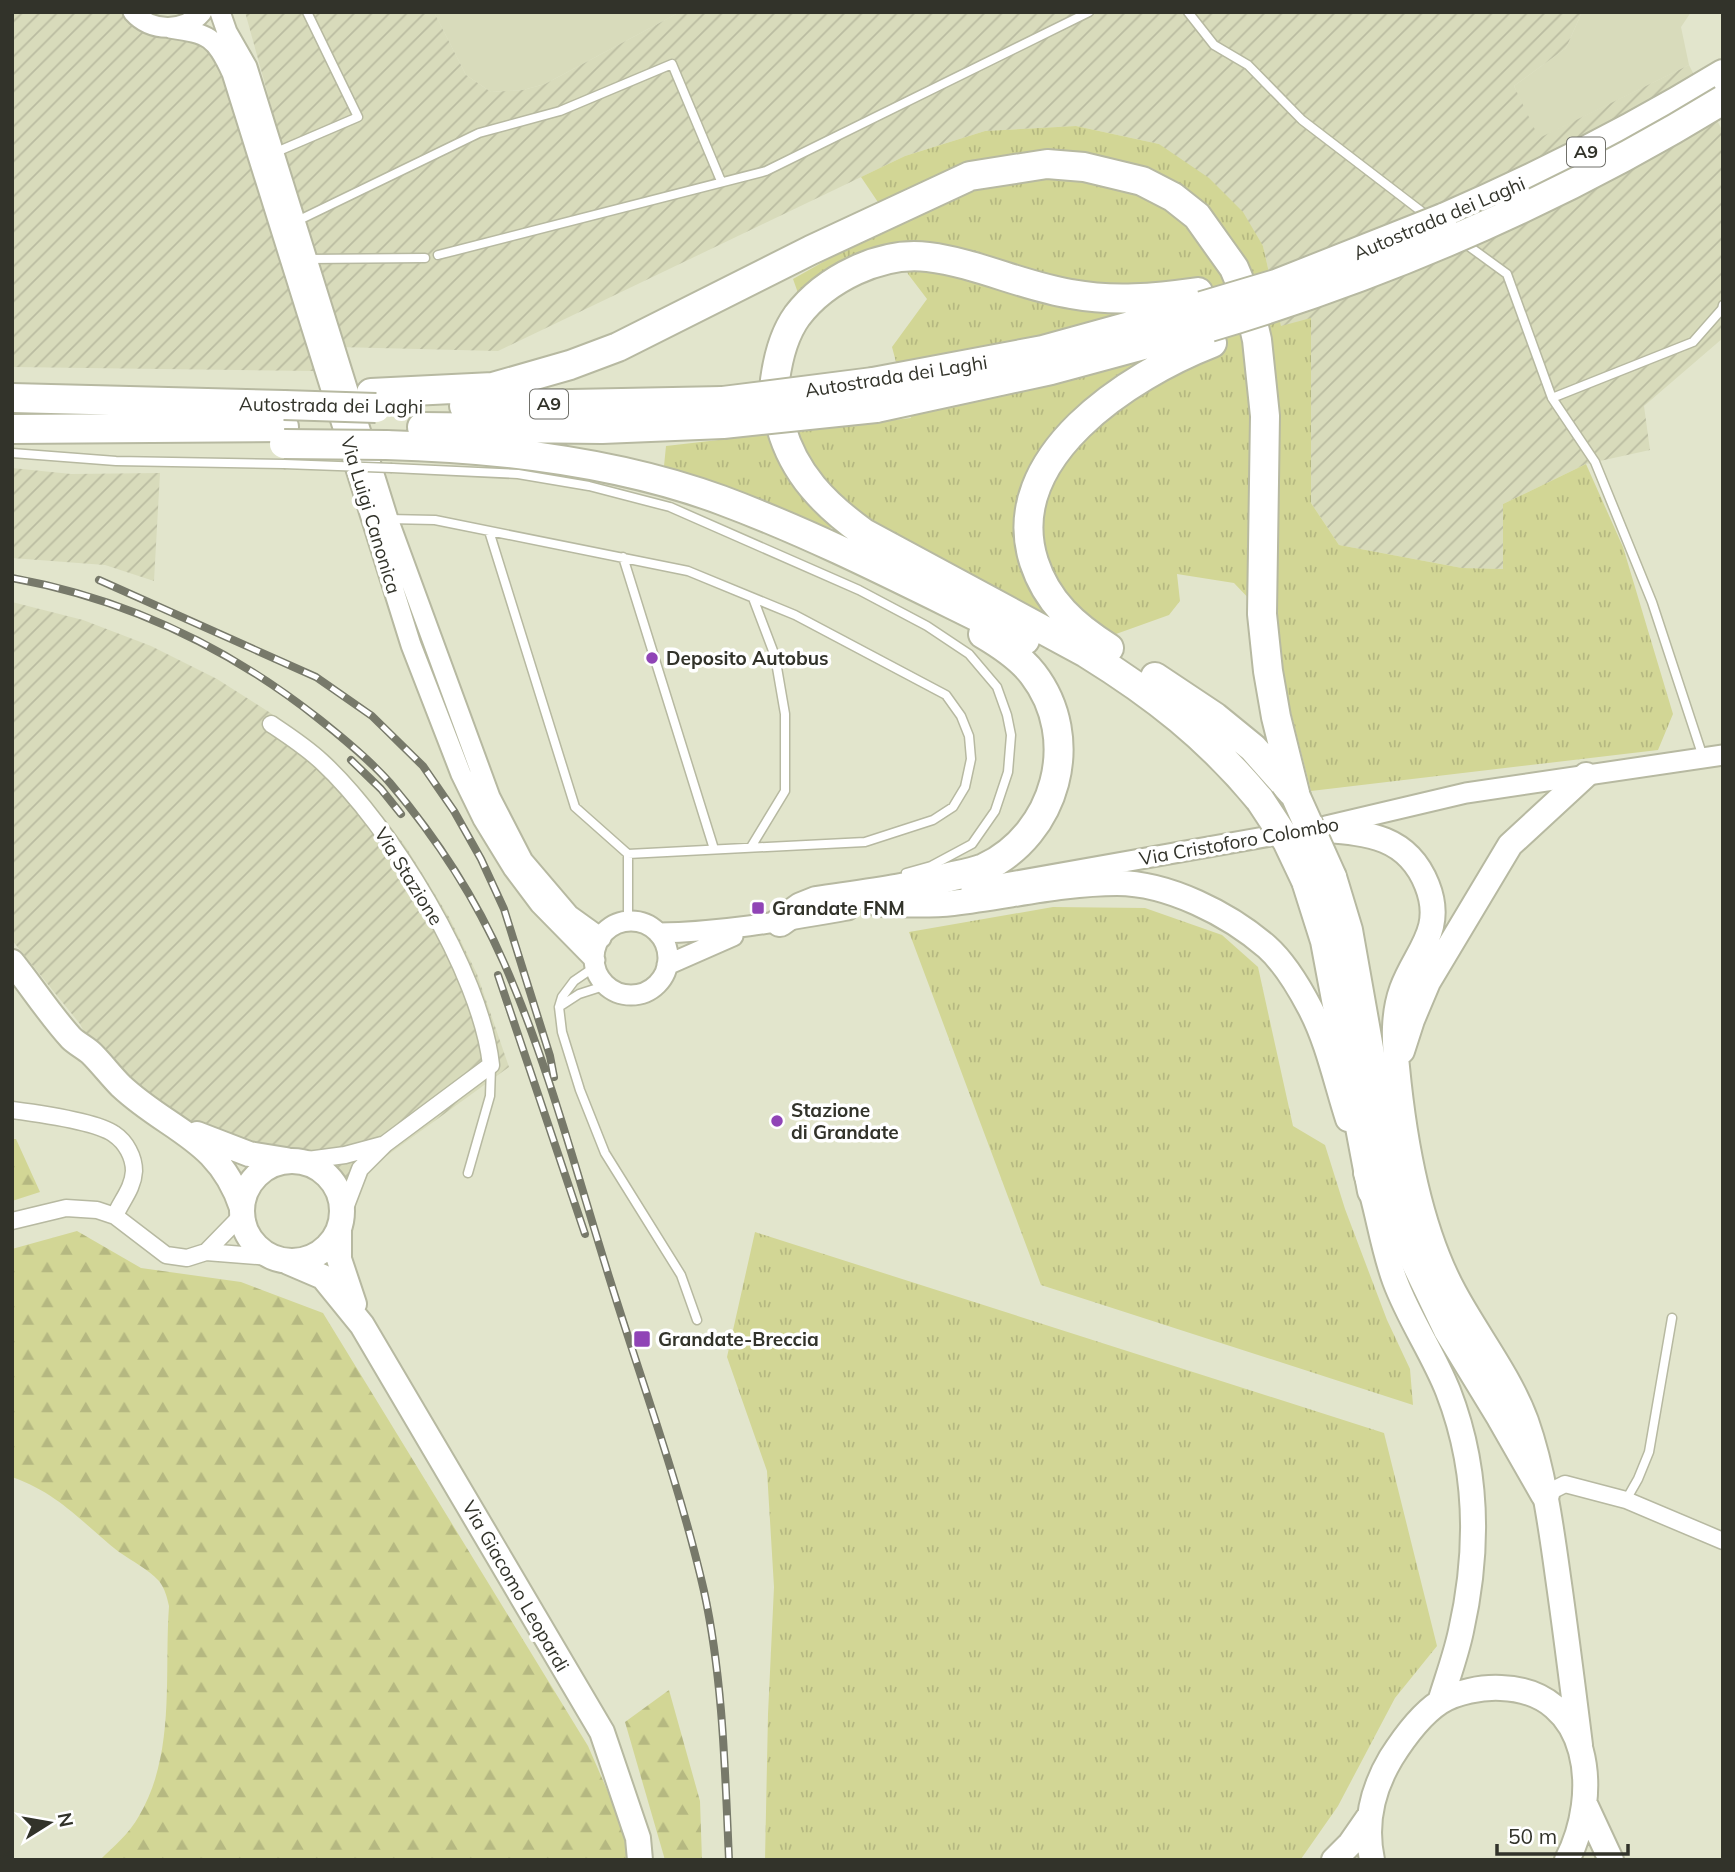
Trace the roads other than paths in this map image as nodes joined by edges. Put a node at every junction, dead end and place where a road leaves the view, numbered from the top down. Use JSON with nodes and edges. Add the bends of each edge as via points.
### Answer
{"nodes":[{"id":1,"x":133,"y":12,"type":"edge"},
{"id":2,"x":202,"y":12,"type":"edge"},
{"id":3,"x":220,"y":12,"type":"edge"},
{"id":4,"x":307,"y":12,"type":"edge"},
{"id":5,"x":1089,"y":12,"type":"edge"},
{"id":6,"x":1188,"y":12,"type":"edge"},
{"id":7,"x":170,"y":28,"type":"junction"},
{"id":8,"x":1723,"y":74,"type":"edge"},
{"id":9,"x":1723,"y":100,"type":"edge"},
{"id":10,"x":274,"y":153,"type":"junction"},
{"id":11,"x":721,"y":181,"type":"junction"},
{"id":12,"x":295,"y":222,"type":"junction"},
{"id":13,"x":1446,"y":230,"type":"junction"},
{"id":14,"x":438,"y":255,"type":"dead end"},
{"id":15,"x":425,"y":258,"type":"dead end"},
{"id":16,"x":307,"y":259,"type":"junction"},
{"id":17,"x":1723,"y":305,"type":"edge"},
{"id":18,"x":1205,"y":317,"type":"junction"},
{"id":19,"x":24,"y":398,"type":"edge"},
{"id":20,"x":1552,"y":398,"type":"junction"},
{"id":21,"x":284,"y":426,"type":"junction"},
{"id":22,"x":381,"y":428,"type":"junction"},
{"id":23,"x":19,"y":429,"type":"edge"},
{"id":24,"x":12,"y":453,"type":"edge"},
{"id":25,"x":388,"y":519,"type":"junction"},
{"id":26,"x":489,"y":531,"type":"junction"},
{"id":27,"x":827,"y":544,"type":"junction"},
{"id":28,"x":623,"y":557,"type":"junction"},
{"id":29,"x":753,"y":597,"type":"junction"},
{"id":30,"x":271,"y":724,"type":"dead end"},
{"id":31,"x":1201,"y":736,"type":"junction"},
{"id":32,"x":1723,"y":755,"type":"edge"},
{"id":33,"x":1703,"y":757,"type":"junction"},
{"id":34,"x":1586,"y":775,"type":"junction"},
{"id":35,"x":1296,"y":797,"type":"junction"},
{"id":36,"x":1312,"y":829,"type":"junction"},
{"id":37,"x":751,"y":847,"type":"junction"},
{"id":38,"x":714,"y":849,"type":"junction"},
{"id":39,"x":628,"y":854,"type":"junction"},
{"id":40,"x":892,"y":878,"type":"dead end"},
{"id":41,"x":1319,"y":879,"type":"junction"},
{"id":42,"x":878,"y":893,"type":"junction"},
{"id":43,"x":816,"y":901,"type":"junction"},
{"id":44,"x":628,"y":921,"type":"junction"},
{"id":45,"x":767,"y":925,"type":"junction"},
{"id":46,"x":658,"y":933,"type":"junction"},
{"id":47,"x":601,"y":938,"type":"junction"},
{"id":48,"x":12,"y":946,"type":"edge"},
{"id":49,"x":12,"y":962,"type":"edge"},
{"id":50,"x":595,"y":963,"type":"junction"},
{"id":51,"x":667,"y":965,"type":"junction"},
{"id":52,"x":607,"y":985,"type":"junction"},
{"id":53,"x":559,"y":1007,"type":"junction"},
{"id":54,"x":90,"y":1053,"type":"junction"},
{"id":55,"x":491,"y":1065,"type":"junction"},
{"id":56,"x":1397,"y":1068,"type":"junction"},
{"id":57,"x":12,"y":1110,"type":"edge"},
{"id":58,"x":174,"y":1124,"type":"junction"},
{"id":59,"x":384,"y":1144,"type":"junction"},
{"id":60,"x":294,"y":1161,"type":"junction"},
{"id":61,"x":468,"y":1173,"type":"dead end"},
{"id":62,"x":1372,"y":1191,"type":"junction"},
{"id":63,"x":241,"y":1212,"type":"junction"},
{"id":64,"x":115,"y":1216,"type":"junction"},
{"id":65,"x":12,"y":1222,"type":"edge"},
{"id":66,"x":341,"y":1223,"type":"junction"},
{"id":67,"x":206,"y":1252,"type":"junction"},
{"id":68,"x":279,"y":1260,"type":"junction"},
{"id":69,"x":1672,"y":1318,"type":"dead end"},
{"id":70,"x":697,"y":1320,"type":"dead end"},
{"id":71,"x":362,"y":1325,"type":"junction"},
{"id":72,"x":1545,"y":1494,"type":"junction"},
{"id":73,"x":1626,"y":1500,"type":"junction"},
{"id":74,"x":1723,"y":1541,"type":"edge"},
{"id":75,"x":1440,"y":1702,"type":"junction"},
{"id":76,"x":1580,"y":1745,"type":"junction"},
{"id":77,"x":1585,"y":1804,"type":"junction"},
{"id":78,"x":1368,"y":1818,"type":"junction"},
{"id":79,"x":640,"y":1860,"type":"edge"},
{"id":80,"x":1334,"y":1860,"type":"edge"},
{"id":81,"x":1372,"y":1860,"type":"edge"},
{"id":82,"x":1567,"y":1860,"type":"edge"},
{"id":83,"x":1611,"y":1860,"type":"edge"}],
"edges":[{"from":1,"to":7,"type":"street","name":"Via Luigi Canonica","via":[[153,26]]},
{"from":2,"to":7,"type":"street","via":[[186,24]]},
{"from":3,"to":10,"type":"street","name":"Via Luigi Canonica","via":[[247,67]]},
{"from":4,"to":10,"type":"lane","via":[[358,117]]},
{"from":5,"to":11,"type":"lane","via":[[766,171]]},
{"from":6,"to":13,"type":"lane","via":[[1214,45],[1248,65],[1302,120]]},
{"from":7,"to":50,"type":"street","name":"Via Luigi Canonica","via":[[214,41],[232,73],[411,645],[461,774],[513,868]]},
{"from":8,"to":13,"type":"highway","name":"Autostrada dei Laghi","number":"A9"},
{"from":9,"to":13,"type":"highway","name":"Autostrada dei Laghi","number":"A9","bridge":true,"via":[[1593,173]]},
{"from":10,"to":12,"type":"street","name":"Via Luigi Canonica"},
{"from":11,"to":12,"type":"lane","via":[[672,64],[560,111],[480,133]]},
{"from":11,"to":14,"type":"lane"},
{"from":12,"to":16,"type":"street","name":"Via Luigi Canonica"},
{"from":13,"to":18,"type":"highway","name":"Autostrada dei Laghi","number":"A9","bridge":true,"via":[[1295,301]]},
{"from":13,"to":18,"type":"highway","bridge":true,"via":[[1273,271]]},
{"from":13,"to":20,"type":"lane","via":[[1507,274]]},
{"from":15,"to":16,"type":"lane"},
{"from":16,"to":25,"type":"street","name":"Via Luigi Canonica"},
{"from":17,"to":20,"type":"lane","via":[[1693,342]]},
{"from":18,"to":22,"type":"highway","name":"Autostrada dei Laghi","number":"A9","bridge":true,"via":[[1051,370],[875,395],[723,412]]},
{"from":18,"to":31,"type":"highway","via":[[1158,298],[1111,300],[1034,287],[958,262],[924,256],[898,258],[841,276],[817,295],[797,317],[778,359],[774,386],[787,448],[800,473],[842,517],[1086,653],[1162,703]]},
{"from":18,"to":35,"type":"highway","via":[[1189,352],[1102,406],[1053,456],[1036,484],[1029,508],[1031,553],[1053,603],[1070,620],[1215,717],[1253,748]]},
{"from":19,"to":21,"type":"highway","name":"Autostrada dei Laghi","number":"A9"},
{"from":20,"to":33,"type":"lane","via":[[1595,463],[1652,602]]},
{"from":21,"to":22,"type":"highway","name":"Autostrada dei Laghi","number":"A9","bridge":true},
{"from":21,"to":22,"type":"highway","bridge":true},
{"from":21,"to":23,"type":"highway","name":"Autostrada dei Laghi","number":"A9"},
{"from":21,"to":24,"type":"lane","via":[[116,461]]},
{"from":22,"to":27,"type":"highway","via":[[455,447],[592,464],[719,499]]},
{"from":22,"to":35,"type":"highway","via":[[618,346],[970,176],[1047,164],[1084,167],[1142,181],[1197,216],[1234,268],[1248,301],[1265,416],[1262,614],[1276,717]]},
{"from":22,"to":40,"type":"lane","via":[[518,474],[670,507],[859,590],[969,654],[997,687],[1007,715],[1011,735],[1008,772],[1000,798],[972,844],[931,866]]},
{"from":25,"to":26,"type":"lane","via":[[435,520]]},
{"from":25,"to":47,"type":"street","name":"Via Luigi Canonica","via":[[490,797],[523,861],[569,915]]},
{"from":26,"to":28,"type":"lane"},
{"from":26,"to":39,"type":"lane","via":[[575,807]]},
{"from":27,"to":31,"type":"highway","via":[[1041,648]]},
{"from":27,"to":43,"type":"highway","via":[[841,559],[998,642],[1033,673],[1052,709],[1059,754],[1048,805],[1022,842],[984,868],[923,885]]},
{"from":28,"to":29,"type":"lane","via":[[688,571]]},
{"from":28,"to":38,"type":"lane"},
{"from":29,"to":37,"type":"lane","via":[[775,656],[785,714],[785,791]]},
{"from":29,"to":37,"type":"lane","via":[[946,695],[969,736],[971,759],[965,787],[953,807],[933,820],[865,842]]},
{"from":30,"to":55,"type":"street","name":"Via Stazione","via":[[297,741],[347,787],[416,883],[438,919],[480,1014]]},
{"from":31,"to":41,"type":"highway","bridge":true,"via":[[1237,772]]},
{"from":32,"to":33,"type":"street","name":"Via Cristoforo Colombo"},
{"from":33,"to":34,"type":"street","name":"Via Cristoforo Colombo"},
{"from":34,"to":36,"type":"street","name":"Via Cristoforo Colombo","via":[[1466,793]]},
{"from":34,"to":56,"type":"main road","via":[[1510,845],[1428,982]]},
{"from":35,"to":41,"type":"highway","bridge":true},
{"from":36,"to":42,"type":"street","name":"Via Cristoforo Colombo"},
{"from":36,"to":56,"type":"main road","via":[[1388,840],[1418,866],[1427,886],[1432,925],[1408,974],[1396,1014]]},
{"from":37,"to":38,"type":"lane"},
{"from":38,"to":39,"type":"lane"},
{"from":39,"to":44,"type":"lane"},
{"from":41,"to":62,"type":"highway","via":[[1318,912]]},
{"from":41,"to":72,"type":"highway","via":[[1348,930],[1403,1227],[1448,1330]]},
{"from":42,"to":43,"type":"lane"},
{"from":42,"to":45,"type":"street","name":"Via Cristoforo Colombo"},
{"from":42,"to":62,"type":"main road","via":[[949,904],[1119,883],[1167,891],[1237,924],[1268,949],[1311,1010]]},
{"from":43,"to":45,"type":"highway"},
{"from":44,"to":46,"type":"street","via":[[650,926]]},
{"from":44,"to":47,"type":"street","via":[[617,923]]},
{"from":45,"to":46,"type":"street","name":"Via Cristoforo Colombo"},
{"from":45,"to":51,"type":"street","name":"Via Cristoforo Colombo"},
{"from":46,"to":51,"type":"street","via":[[665,942]]},
{"from":47,"to":50,"type":"street"},
{"from":48,"to":54,"type":"main road","name":"Via Giacomo Leopardi","via":[[80,1031]]},
{"from":49,"to":54,"type":"main road","name":"Via Giacomo Leopardi","via":[[72,1039]]},
{"from":50,"to":52,"type":"street","name":"Via Luigi Canonica"},
{"from":50,"to":53,"type":"lane","via":[[569,987]]},
{"from":51,"to":52,"type":"street","via":[[657,984],[639,994],[622,993]]},
{"from":52,"to":53,"type":"lane"},
{"from":53,"to":70,"type":"lane","via":[[580,1090],[605,1153],[681,1275]]},
{"from":54,"to":58,"type":"main road","name":"Via Giacomo Leopardi","via":[[136,1099]]},
{"from":55,"to":59,"type":"street"},
{"from":55,"to":61,"type":"lane","name":"Via Stazione","via":[[490,1096]]},
{"from":56,"to":72,"type":"main road","via":[[1425,1218],[1452,1289],[1526,1422]]},
{"from":57,"to":64,"type":"street","via":[[85,1124],[113,1133],[126,1145],[134,1173]]},
{"from":58,"to":60,"type":"main road","name":"Via Giacomo Leopardi","via":[[249,1154]]},
{"from":58,"to":63,"type":"main road","name":"Via Giacomo Leopardi","via":[[226,1171]]},
{"from":59,"to":60,"type":"street","via":[[345,1155]]},
{"from":59,"to":66,"type":"street","via":[[360,1169]]},
{"from":60,"to":63,"type":"main road","via":[[263,1170],[252,1180]]},
{"from":60,"to":66,"type":"main road","name":"Via Giacomo Leopardi","via":[[323,1171],[334,1183],[341,1198]]},
{"from":62,"to":75,"type":"main road","via":[[1395,1281],[1449,1392],[1469,1460],[1473,1497],[1470,1585]]},
{"from":63,"to":67,"type":"street"},
{"from":63,"to":68,"type":"main road","name":"Via Giacomo Leopardi","via":[[248,1237],[258,1249]]},
{"from":64,"to":65,"type":"street","via":[[66,1208]]},
{"from":64,"to":67,"type":"street","via":[[166,1255],[187,1258]]},
{"from":66,"to":68,"type":"main road","via":[[324,1251],[307,1260]]},
{"from":66,"to":71,"type":"main road","name":"Via Giacomo Leopardi","via":[[339,1259]]},
{"from":67,"to":68,"type":"street"},
{"from":68,"to":71,"type":"main road","name":"Via Giacomo Leopardi","via":[[323,1277]]},
{"from":69,"to":73,"type":"lane","via":[[1649,1452]]},
{"from":71,"to":79,"type":"main road","name":"Via Giacomo Leopardi","via":[[602,1732],[638,1838]]},
{"from":72,"to":73,"type":"street","via":[[1565,1484]]},
{"from":72,"to":76,"type":"main road"},
{"from":73,"to":74,"type":"street"},
{"from":75,"to":76,"type":"main road","via":[[1489,1687],[1516,1688],[1555,1706]]},
{"from":75,"to":78,"type":"main road","via":[[1394,1754]]},
{"from":76,"to":77,"type":"main road"},
{"from":77,"to":82,"type":"main road"},
{"from":77,"to":83,"type":"main road"},
{"from":78,"to":80,"type":"main road"},
{"from":78,"to":81,"type":"main road"}]}
